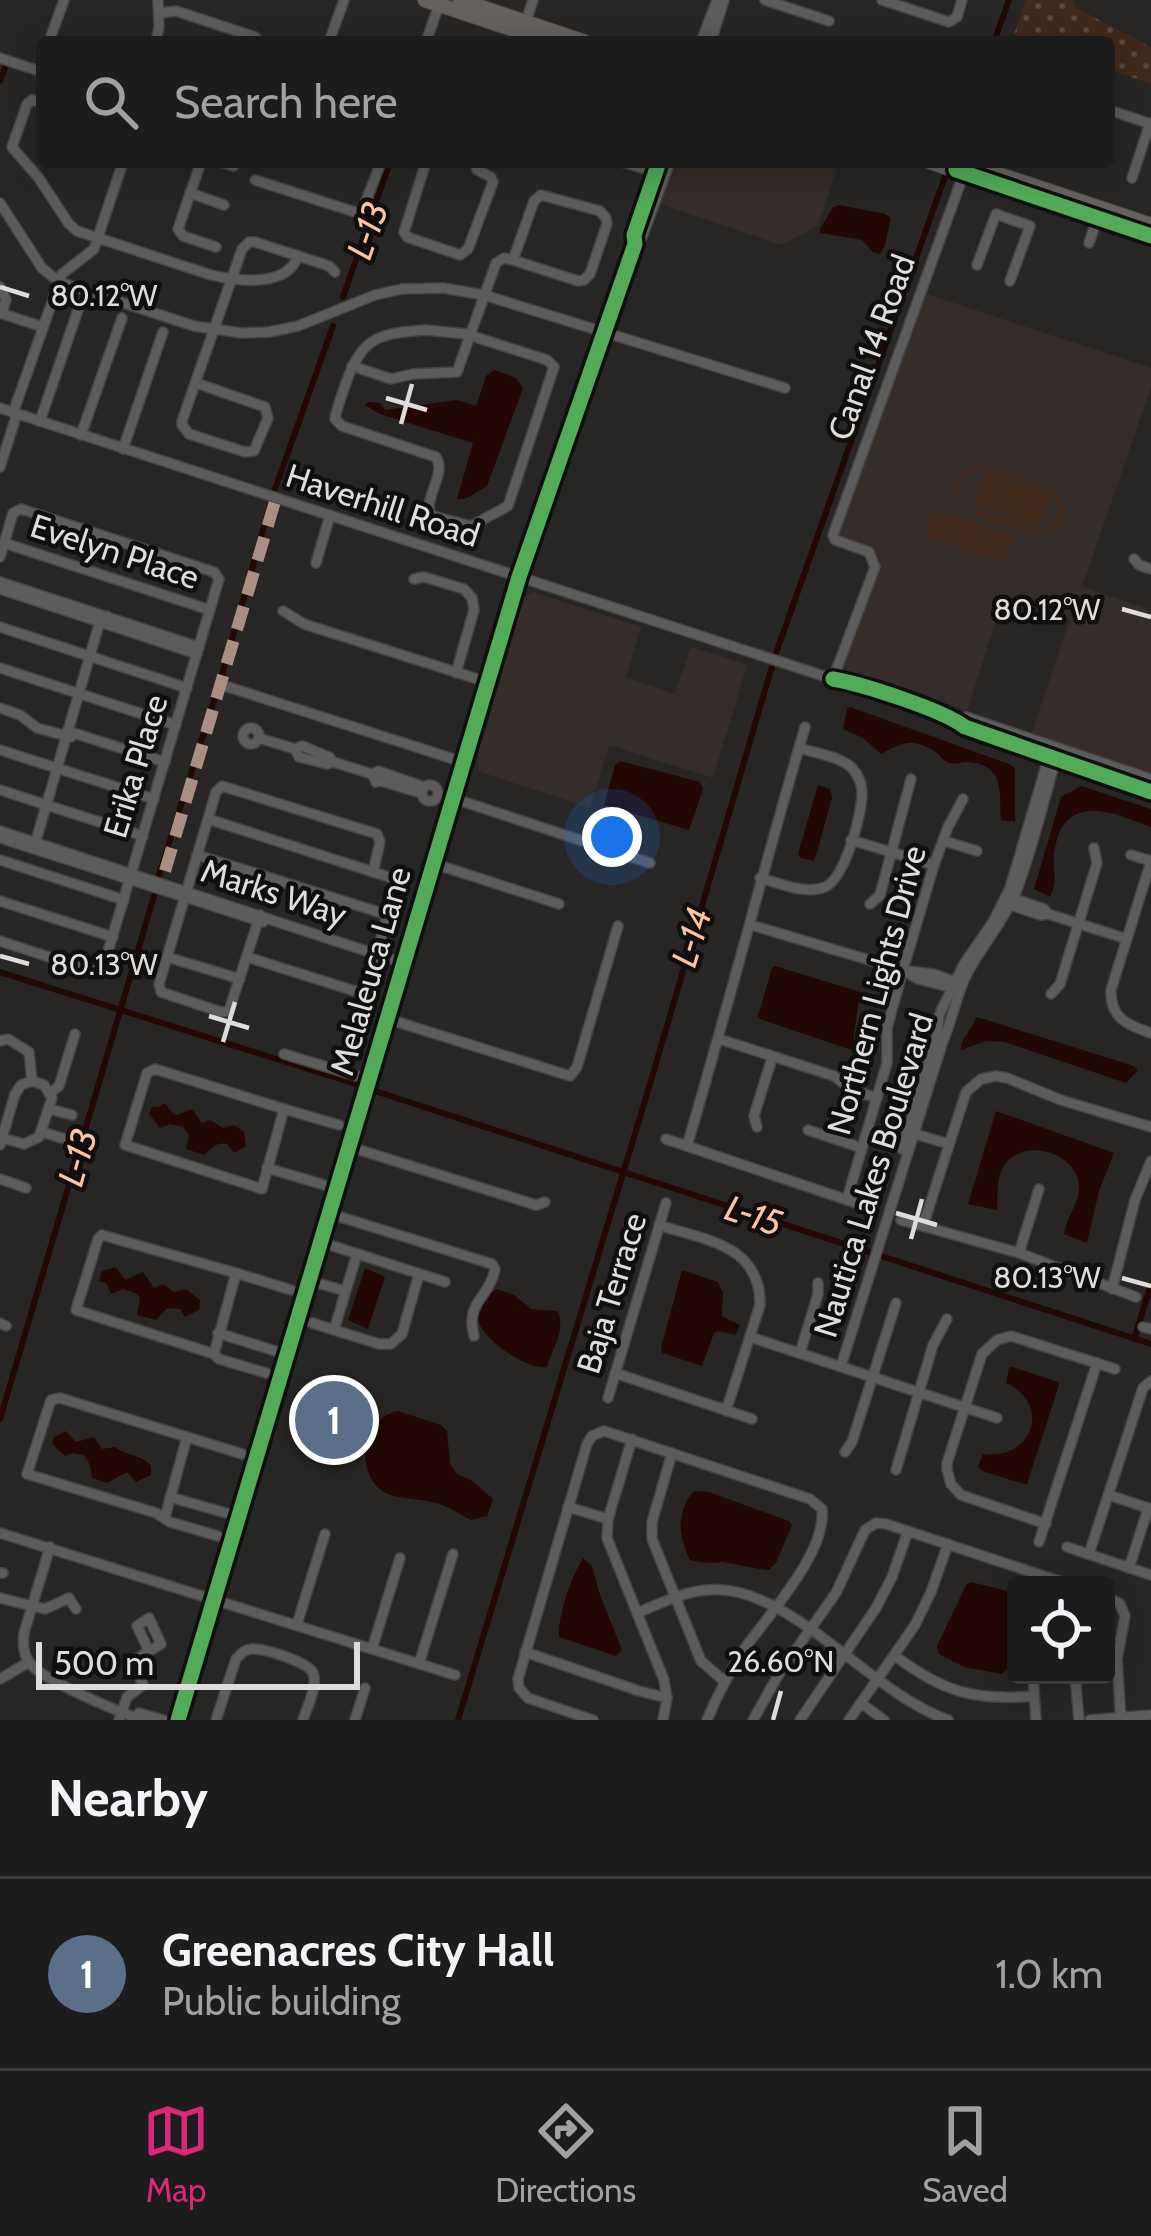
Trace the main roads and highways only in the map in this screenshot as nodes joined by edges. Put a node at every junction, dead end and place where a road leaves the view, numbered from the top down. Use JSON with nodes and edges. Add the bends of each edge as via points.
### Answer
{"nodes":[{"id":1,"x":460,"y":0,"type":"edge"},
{"id":2,"x":435,"y":2,"type":"edge"},
{"id":3,"x":487,"y":4,"type":"edge"},
{"id":4,"x":522,"y":32,"type":"edge"},
{"id":5,"x":960,"y":168,"type":"edge"},
{"id":6,"x":1036,"y":192,"type":"junction"},
{"id":7,"x":1151,"y":225,"type":"edge"},
{"id":8,"x":1151,"y":236,"type":"edge"}],
"edges":[{"from":1,"to":3,"type":"main road"},
{"from":2,"to":4,"type":"main road"},
{"from":3,"to":4,"type":"main road"},
{"from":5,"to":6,"type":"main road"},
{"from":6,"to":7,"type":"main road"},
{"from":6,"to":8,"type":"main road"}]}
